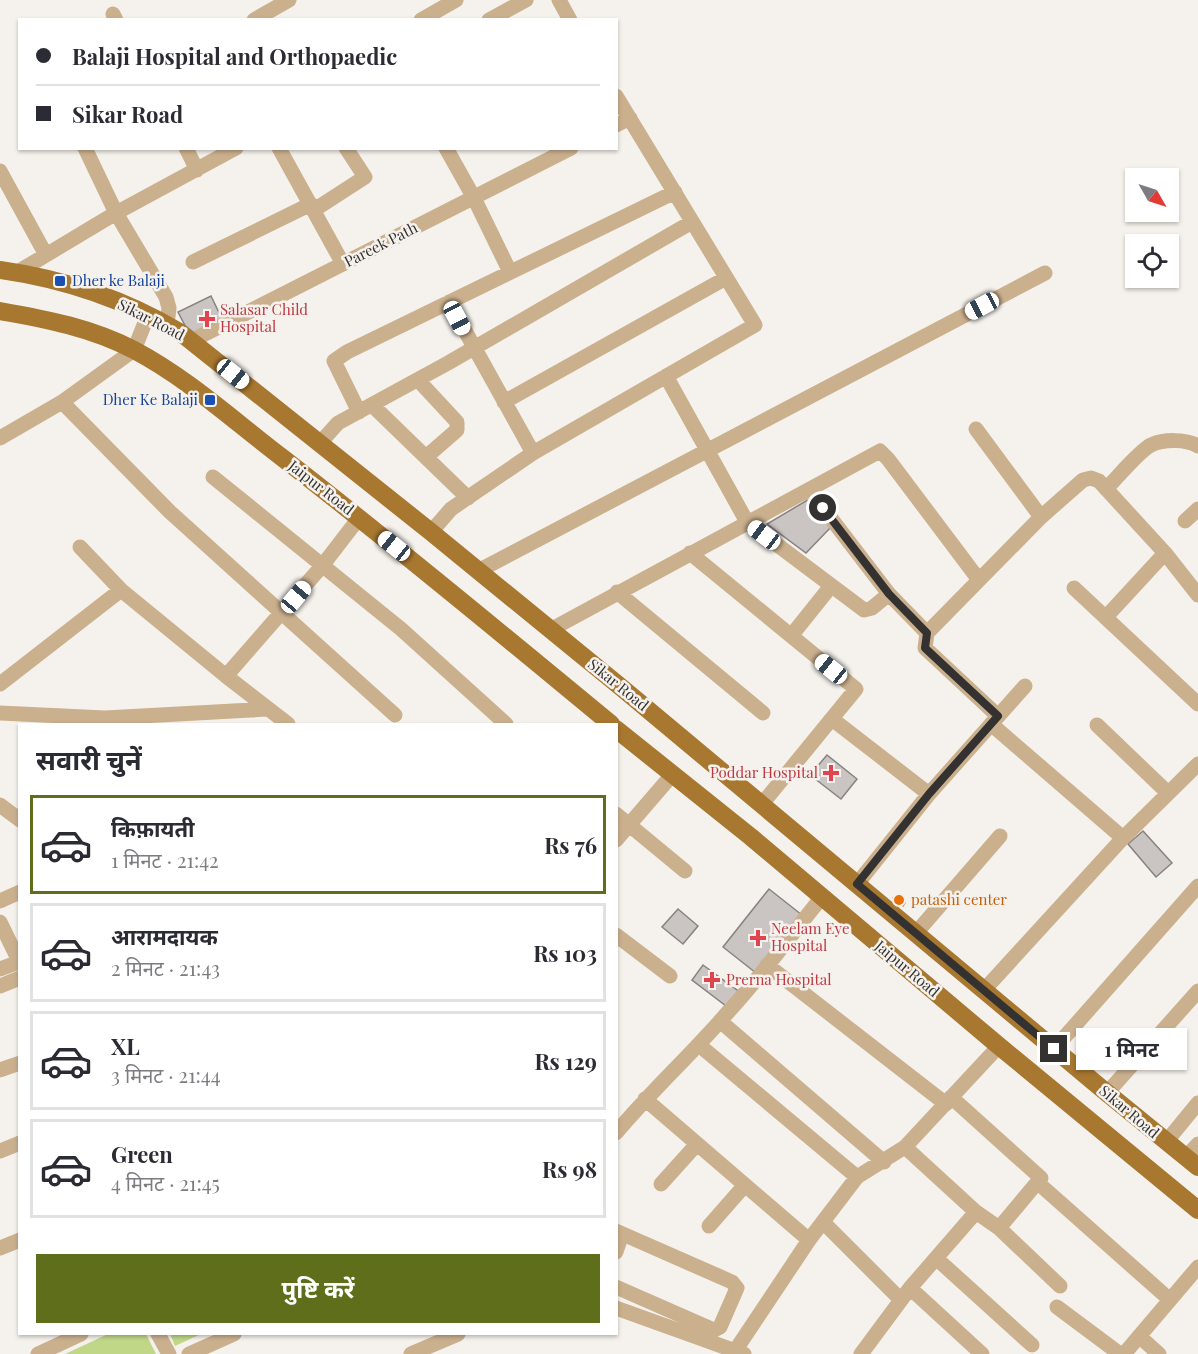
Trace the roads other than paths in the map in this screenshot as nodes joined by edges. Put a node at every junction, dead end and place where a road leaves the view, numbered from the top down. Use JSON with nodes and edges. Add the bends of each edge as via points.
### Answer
{"nodes":[{"id":1,"x":289,"y":0,"type":"edge"},
{"id":2,"x":456,"y":0,"type":"edge"},
{"id":3,"x":526,"y":0,"type":"edge"},
{"id":4,"x":559,"y":0,"type":"edge"},
{"id":5,"x":495,"y":13,"type":"edge"},
{"id":6,"x":258,"y":18,"type":"edge"},
{"id":7,"x":424,"y":18,"type":"edge"},
{"id":8,"x":569,"y":18,"type":"edge"},
{"id":9,"x":618,"y":103,"type":"edge"},
{"id":10,"x":623,"y":122,"type":"edge"},
{"id":11,"x":86,"y":150,"type":"edge"},
{"id":12,"x":187,"y":150,"type":"edge"},
{"id":13,"x":232,"y":150,"type":"edge"},
{"id":14,"x":280,"y":150,"type":"edge"},
{"id":15,"x":347,"y":150,"type":"edge"},
{"id":16,"x":447,"y":150,"type":"edge"},
{"id":17,"x":562,"y":150,"type":"edge"},
{"id":18,"x":197,"y":170,"type":"junction"},
{"id":19,"x":0,"y":171,"type":"edge"},
{"id":20,"x":675,"y":192,"type":"junction"},
{"id":21,"x":474,"y":198,"type":"junction"},
{"id":22,"x":312,"y":207,"type":"junction"},
{"id":23,"x":117,"y":213,"type":"junction"},
{"id":24,"x":692,"y":222,"type":"junction"},
{"id":25,"x":46,"y":255,"type":"junction"},
{"id":26,"x":193,"y":262,"type":"dead end"},
{"id":27,"x":343,"y":264,"type":"junction"},
{"id":28,"x":8,"y":271,"type":"edge"},
{"id":29,"x":510,"y":272,"type":"junction"},
{"id":30,"x":1045,"y":273,"type":"dead end"},
{"id":31,"x":726,"y":278,"type":"junction"},
{"id":32,"x":449,"y":302,"type":"junction"},
{"id":33,"x":0,"y":311,"type":"edge"},
{"id":34,"x":148,"y":315,"type":"junction"},
{"id":35,"x":167,"y":325,"type":"junction"},
{"id":36,"x":191,"y":341,"type":"junction"},
{"id":37,"x":473,"y":348,"type":"junction"},
{"id":38,"x":134,"y":350,"type":"junction"},
{"id":39,"x":666,"y":376,"type":"junction"},
{"id":40,"x":418,"y":380,"type":"junction"},
{"id":41,"x":62,"y":402,"type":"junction"},
{"id":42,"x":504,"y":402,"type":"junction"},
{"id":43,"x":366,"y":408,"type":"junction"},
{"id":44,"x":976,"y":429,"type":"dead end"},
{"id":45,"x":0,"y":438,"type":"edge"},
{"id":46,"x":320,"y":443,"type":"junction"},
{"id":47,"x":1198,"y":446,"type":"edge"},
{"id":48,"x":707,"y":451,"type":"junction"},
{"id":49,"x":533,"y":453,"type":"junction"},
{"id":50,"x":426,"y":457,"type":"junction"},
{"id":51,"x":213,"y":477,"type":"dead end"},
{"id":52,"x":1106,"y":489,"type":"junction"},
{"id":53,"x":810,"y":490,"type":"junction"},
{"id":54,"x":468,"y":498,"type":"junction"},
{"id":55,"x":1198,"y":509,"type":"edge"},
{"id":56,"x":1041,"y":517,"type":"junction"},
{"id":57,"x":359,"y":518,"type":"junction"},
{"id":58,"x":1185,"y":521,"type":"dead end"},
{"id":59,"x":747,"y":522,"type":"junction"},
{"id":60,"x":431,"y":532,"type":"junction"},
{"id":61,"x":80,"y":547,"type":"dead end"},
{"id":62,"x":690,"y":553,"type":"junction"},
{"id":63,"x":1165,"y":553,"type":"junction"},
{"id":64,"x":322,"y":566,"type":"junction"},
{"id":65,"x":478,"y":571,"type":"junction"},
{"id":66,"x":979,"y":580,"type":"junction"},
{"id":67,"x":831,"y":586,"type":"junction"},
{"id":68,"x":1074,"y":588,"type":"dead end"},
{"id":69,"x":1196,"y":590,"type":"edge"},
{"id":70,"x":121,"y":591,"type":"junction"},
{"id":71,"x":617,"y":592,"type":"junction"},
{"id":72,"x":889,"y":594,"type":"junction"},
{"id":73,"x":282,"y":612,"type":"junction"},
{"id":74,"x":1106,"y":617,"type":"junction"},
{"id":75,"x":550,"y":630,"type":"junction"},
{"id":76,"x":927,"y":633,"type":"junction"},
{"id":77,"x":791,"y":636,"type":"junction"},
{"id":78,"x":226,"y":676,"type":"junction"},
{"id":79,"x":0,"y":684,"type":"edge"},
{"id":80,"x":1024,"y":686,"type":"dead end"},
{"id":81,"x":1198,"y":704,"type":"edge"},
{"id":82,"x":268,"y":709,"type":"junction"},
{"id":83,"x":0,"y":713,"type":"edge"},
{"id":84,"x":763,"y":713,"type":"dead end"},
{"id":85,"x":395,"y":715,"type":"dead end"},
{"id":86,"x":832,"y":719,"type":"junction"},
{"id":87,"x":994,"y":720,"type":"junction"},
{"id":88,"x":287,"y":723,"type":"edge"},
{"id":89,"x":505,"y":723,"type":"edge"},
{"id":90,"x":610,"y":723,"type":"edge"},
{"id":91,"x":1097,"y":724,"type":"dead end"},
{"id":92,"x":618,"y":731,"type":"edge"},
{"id":93,"x":1198,"y":764,"type":"edge"},
{"id":94,"x":672,"y":775,"type":"junction"},
{"id":95,"x":1168,"y":793,"type":"junction"},
{"id":96,"x":929,"y":794,"type":"junction"},
{"id":97,"x":762,"y":804,"type":"junction"},
{"id":98,"x":0,"y":805,"type":"edge"},
{"id":99,"x":618,"y":815,"type":"edge"},
{"id":100,"x":18,"y":818,"type":"edge"},
{"id":101,"x":630,"y":824,"type":"junction"},
{"id":102,"x":1000,"y":836,"type":"dead end"},
{"id":103,"x":618,"y":838,"type":"edge"},
{"id":104,"x":1123,"y":838,"type":"junction"},
{"id":105,"x":685,"y":872,"type":"dead end"},
{"id":106,"x":857,"y":884,"type":"junction"},
{"id":107,"x":1198,"y":886,"type":"edge"},
{"id":108,"x":18,"y":893,"type":"edge"},
{"id":109,"x":822,"y":897,"type":"junction"},
{"id":110,"x":0,"y":901,"type":"edge"},
{"id":111,"x":0,"y":922,"type":"edge"},
{"id":112,"x":916,"y":933,"type":"junction"},
{"id":113,"x":618,"y":937,"type":"edge"},
{"id":114,"x":18,"y":960,"type":"edge"},
{"id":115,"x":18,"y":962,"type":"edge"},
{"id":116,"x":767,"y":965,"type":"junction"},
{"id":117,"x":0,"y":969,"type":"edge"},
{"id":118,"x":670,"y":976,"type":"dead end"},
{"id":119,"x":18,"y":979,"type":"edge"},
{"id":120,"x":0,"y":986,"type":"edge"},
{"id":121,"x":984,"y":990,"type":"junction"},
{"id":122,"x":1198,"y":991,"type":"edge"},
{"id":123,"x":720,"y":1021,"type":"junction"},
{"id":124,"x":699,"y":1045,"type":"junction"},
{"id":125,"x":999,"y":1047,"type":"junction"},
{"id":126,"x":1054,"y":1049,"type":"junction"},
{"id":127,"x":18,"y":1064,"type":"edge"},
{"id":128,"x":0,"y":1070,"type":"edge"},
{"id":129,"x":1107,"y":1093,"type":"junction"},
{"id":130,"x":645,"y":1099,"type":"junction"},
{"id":131,"x":948,"y":1100,"type":"junction"},
{"id":132,"x":1198,"y":1103,"type":"edge"},
{"id":133,"x":618,"y":1131,"type":"edge"},
{"id":134,"x":1166,"y":1142,"type":"junction"},
{"id":135,"x":18,"y":1144,"type":"edge"},
{"id":136,"x":697,"y":1144,"type":"junction"},
{"id":137,"x":905,"y":1147,"type":"junction"},
{"id":138,"x":0,"y":1151,"type":"edge"},
{"id":139,"x":1194,"y":1156,"type":"edge"},
{"id":140,"x":884,"y":1162,"type":"junction"},
{"id":141,"x":857,"y":1178,"type":"junction"},
{"id":142,"x":1037,"y":1182,"type":"junction"},
{"id":143,"x":661,"y":1184,"type":"dead end"},
{"id":144,"x":745,"y":1185,"type":"junction"},
{"id":145,"x":1198,"y":1210,"type":"edge"},
{"id":146,"x":976,"y":1212,"type":"junction"},
{"id":147,"x":823,"y":1222,"type":"junction"},
{"id":148,"x":709,"y":1227,"type":"dead end"},
{"id":149,"x":999,"y":1228,"type":"junction"},
{"id":150,"x":619,"y":1233,"type":"edge"},
{"id":151,"x":810,"y":1240,"type":"junction"},
{"id":152,"x":18,"y":1241,"type":"edge"},
{"id":153,"x":0,"y":1248,"type":"edge"},
{"id":154,"x":936,"y":1259,"type":"junction"},
{"id":155,"x":1198,"y":1268,"type":"edge"},
{"id":156,"x":1060,"y":1286,"type":"dead end"},
{"id":157,"x":618,"y":1288,"type":"edge"},
{"id":158,"x":905,"y":1294,"type":"junction"},
{"id":159,"x":1169,"y":1299,"type":"junction"},
{"id":160,"x":1057,"y":1307,"type":"dead end"},
{"id":161,"x":618,"y":1309,"type":"edge"},
{"id":162,"x":79,"y":1335,"type":"edge"},
{"id":163,"x":159,"y":1335,"type":"edge"},
{"id":164,"x":232,"y":1335,"type":"edge"},
{"id":165,"x":456,"y":1335,"type":"edge"},
{"id":166,"x":1139,"y":1336,"type":"junction"},
{"id":167,"x":1032,"y":1346,"type":"dead end"},
{"id":168,"x":717,"y":1349,"type":"edge"},
{"id":169,"x":739,"y":1352,"type":"edge"},
{"id":170,"x":38,"y":1354,"type":"edge"},
{"id":171,"x":169,"y":1354,"type":"edge"},
{"id":172,"x":189,"y":1354,"type":"edge"},
{"id":173,"x":411,"y":1354,"type":"edge"},
{"id":174,"x":861,"y":1354,"type":"edge"},
{"id":175,"x":982,"y":1354,"type":"edge"},
{"id":176,"x":1122,"y":1354,"type":"edge"},
{"id":177,"x":1160,"y":1354,"type":"edge"}],
"edges":[{"from":1,"to":6,"type":"street"},
{"from":2,"to":7,"type":"street"},
{"from":3,"to":5,"type":"street"},
{"from":4,"to":8,"type":"street"},
{"from":9,"to":10,"type":"street"},
{"from":10,"to":20,"type":"street"},
{"from":11,"to":23,"type":"street"},
{"from":12,"to":18,"type":"street"},
{"from":13,"to":18,"type":"street"},
{"from":14,"to":22,"type":"street"},
{"from":15,"to":22,"type":"street","via":[[365,177]]},
{"from":16,"to":21,"type":"street"},
{"from":17,"to":21,"type":"street","name":"Pareek Path"},
{"from":18,"to":23,"type":"street"},
{"from":19,"to":25,"type":"street"},
{"from":20,"to":24,"type":"street"},
{"from":20,"to":29,"type":"street"},
{"from":21,"to":27,"type":"street","name":"Pareek Path"},
{"from":21,"to":29,"type":"street"},
{"from":22,"to":26,"type":"street"},
{"from":22,"to":27,"type":"street"},
{"from":23,"to":25,"type":"street"},
{"from":23,"to":35,"type":"street","via":[[166,297]]},
{"from":24,"to":31,"type":"street"},
{"from":24,"to":37,"type":"street"},
{"from":25,"to":28,"type":"street"},
{"from":27,"to":36,"type":"street","name":"Pareek Path"},
{"from":28,"to":34,"type":"main road","name":"Sikar Road","via":[[60,281]]},
{"from":29,"to":32,"type":"street"},
{"from":30,"to":48,"type":"street"},
{"from":31,"to":39,"type":"street","via":[[755,325]]},
{"from":31,"to":42,"type":"street"},
{"from":32,"to":37,"type":"street"},
{"from":32,"to":43,"type":"street","via":[[334,361]]},
{"from":33,"to":38,"type":"main road","name":"Jaipur Road","via":[[85,329]]},
{"from":34,"to":35,"type":"main road","name":"Sikar Road"},
{"from":34,"to":38,"type":"street"},
{"from":35,"to":36,"type":"main road","name":"Sikar Road"},
{"from":36,"to":46,"type":"main road","name":"Sikar Road"},
{"from":37,"to":40,"type":"street"},
{"from":37,"to":42,"type":"street"},
{"from":38,"to":41,"type":"street"},
{"from":38,"to":57,"type":"main road","name":"Jaipur Road","via":[[210,400]]},
{"from":39,"to":48,"type":"street"},
{"from":39,"to":49,"type":"street"},
{"from":40,"to":43,"type":"street"},
{"from":40,"to":50,"type":"street","via":[[457,422],[457,430]]},
{"from":41,"to":45,"type":"street"},
{"from":41,"to":73,"type":"street","via":[[170,512]]},
{"from":42,"to":49,"type":"street"},
{"from":43,"to":46,"type":"street","via":[[338,423]]},
{"from":43,"to":50,"type":"street"},
{"from":44,"to":56,"type":"street"},
{"from":46,"to":60,"type":"main road","name":"Sikar Road"},
{"from":47,"to":52,"type":"street","via":[[1181,441],[1150,446]]},
{"from":48,"to":59,"type":"street"},
{"from":48,"to":65,"type":"street"},
{"from":49,"to":54,"type":"street"},
{"from":50,"to":54,"type":"street"},
{"from":51,"to":64,"type":"street"},
{"from":52,"to":56,"type":"street","via":[[1094,478],[1083,480]]},
{"from":52,"to":63,"type":"street"},
{"from":53,"to":59,"type":"street"},
{"from":53,"to":66,"type":"street","via":[[880,451]]},
{"from":53,"to":72,"type":"street"},
{"from":54,"to":60,"type":"street","via":[[451,509]]},
{"from":55,"to":58,"type":"street"},
{"from":56,"to":66,"type":"street"},
{"from":57,"to":64,"type":"street"},
{"from":57,"to":90,"type":"main road","name":"Jaipur Road"},
{"from":59,"to":62,"type":"street"},
{"from":59,"to":67,"type":"street"},
{"from":60,"to":65,"type":"main road","name":"Sikar Road"},
{"from":61,"to":70,"type":"street"},
{"from":62,"to":71,"type":"street"},
{"from":62,"to":77,"type":"street"},
{"from":63,"to":69,"type":"street"},
{"from":63,"to":74,"type":"street"},
{"from":64,"to":73,"type":"street"},
{"from":64,"to":89,"type":"street","via":[[401,629]]},
{"from":65,"to":75,"type":"main road","name":"Sikar Road"},
{"from":66,"to":76,"type":"street"},
{"from":67,"to":72,"type":"street","via":[[864,610]]},
{"from":67,"to":77,"type":"street"},
{"from":68,"to":74,"type":"street"},
{"from":70,"to":78,"type":"street"},
{"from":70,"to":79,"type":"street"},
{"from":71,"to":75,"type":"street"},
{"from":71,"to":84,"type":"street"},
{"from":72,"to":76,"type":"street"},
{"from":73,"to":78,"type":"street"},
{"from":73,"to":85,"type":"street"},
{"from":74,"to":81,"type":"street"},
{"from":75,"to":97,"type":"main road","name":"Sikar Road"},
{"from":76,"to":87,"type":"street","via":[[925,648]]},
{"from":77,"to":86,"type":"street","via":[[856,689]]},
{"from":78,"to":82,"type":"street"},
{"from":80,"to":87,"type":"street"},
{"from":82,"to":83,"type":"street","via":[[105,717]]},
{"from":82,"to":88,"type":"street"},
{"from":86,"to":96,"type":"street"},
{"from":86,"to":97,"type":"street"},
{"from":87,"to":96,"type":"street"},
{"from":87,"to":104,"type":"street"},
{"from":91,"to":95,"type":"street"},
{"from":92,"to":94,"type":"main road","name":"Jaipur Road"},
{"from":93,"to":95,"type":"street"},
{"from":94,"to":101,"type":"street"},
{"from":94,"to":109,"type":"main road","name":"Jaipur Road"},
{"from":95,"to":104,"type":"street"},
{"from":96,"to":106,"type":"street"},
{"from":97,"to":106,"type":"main road","name":"Sikar Road"},
{"from":98,"to":100,"type":"street"},
{"from":99,"to":101,"type":"street"},
{"from":101,"to":103,"type":"street"},
{"from":101,"to":105,"type":"street"},
{"from":102,"to":112,"type":"street"},
{"from":104,"to":121,"type":"street"},
{"from":106,"to":112,"type":"main road","name":"Sikar Road"},
{"from":107,"to":126,"type":"street"},
{"from":108,"to":110,"type":"street"},
{"from":109,"to":116,"type":"street"},
{"from":109,"to":125,"type":"main road","name":"Jaipur Road"},
{"from":111,"to":114,"type":"street"},
{"from":112,"to":121,"type":"main road","name":"Sikar Road"},
{"from":113,"to":118,"type":"street"},
{"from":115,"to":117,"type":"street"},
{"from":116,"to":123,"type":"street"},
{"from":116,"to":131,"type":"street"},
{"from":119,"to":120,"type":"street"},
{"from":121,"to":126,"type":"main road","name":"Sikar Road"},
{"from":122,"to":129,"type":"street"},
{"from":123,"to":124,"type":"street"},
{"from":123,"to":140,"type":"street"},
{"from":124,"to":130,"type":"street"},
{"from":124,"to":141,"type":"street"},
{"from":125,"to":131,"type":"street"},
{"from":125,"to":145,"type":"main road","name":"Jaipur Road"},
{"from":126,"to":129,"type":"main road","name":"Sikar Road"},
{"from":127,"to":128,"type":"street"},
{"from":129,"to":134,"type":"main road","name":"Sikar Road"},
{"from":130,"to":133,"type":"street"},
{"from":130,"to":136,"type":"street"},
{"from":131,"to":137,"type":"street"},
{"from":131,"to":142,"type":"street","via":[[1041,1178]]},
{"from":132,"to":134,"type":"street"},
{"from":134,"to":139,"type":"main road","name":"Sikar Road"},
{"from":135,"to":138,"type":"street"},
{"from":136,"to":143,"type":"street"},
{"from":136,"to":144,"type":"street"},
{"from":137,"to":140,"type":"street"},
{"from":137,"to":146,"type":"street"},
{"from":140,"to":141,"type":"street"},
{"from":141,"to":147,"type":"street"},
{"from":142,"to":149,"type":"street"},
{"from":142,"to":159,"type":"street"},
{"from":144,"to":148,"type":"street"},
{"from":144,"to":151,"type":"street"},
{"from":146,"to":149,"type":"street"},
{"from":146,"to":154,"type":"street"},
{"from":147,"to":151,"type":"street"},
{"from":147,"to":158,"type":"street"},
{"from":149,"to":156,"type":"street"},
{"from":150,"to":157,"type":"street","via":[[732,1282],[737,1288],[720,1327],[714,1330]]},
{"from":151,"to":169,"type":"street"},
{"from":152,"to":153,"type":"street"},
{"from":154,"to":158,"type":"street"},
{"from":154,"to":167,"type":"street"},
{"from":155,"to":159,"type":"street"},
{"from":158,"to":174,"type":"street"},
{"from":158,"to":175,"type":"street"},
{"from":159,"to":166,"type":"street"},
{"from":160,"to":176,"type":"street"},
{"from":161,"to":168,"type":"street"},
{"from":162,"to":170,"type":"street"},
{"from":163,"to":171,"type":"street"},
{"from":164,"to":172,"type":"street"},
{"from":165,"to":173,"type":"street"},
{"from":166,"to":176,"type":"street"},
{"from":166,"to":177,"type":"street"},
{"from":168,"to":169,"type":"street"}]}
